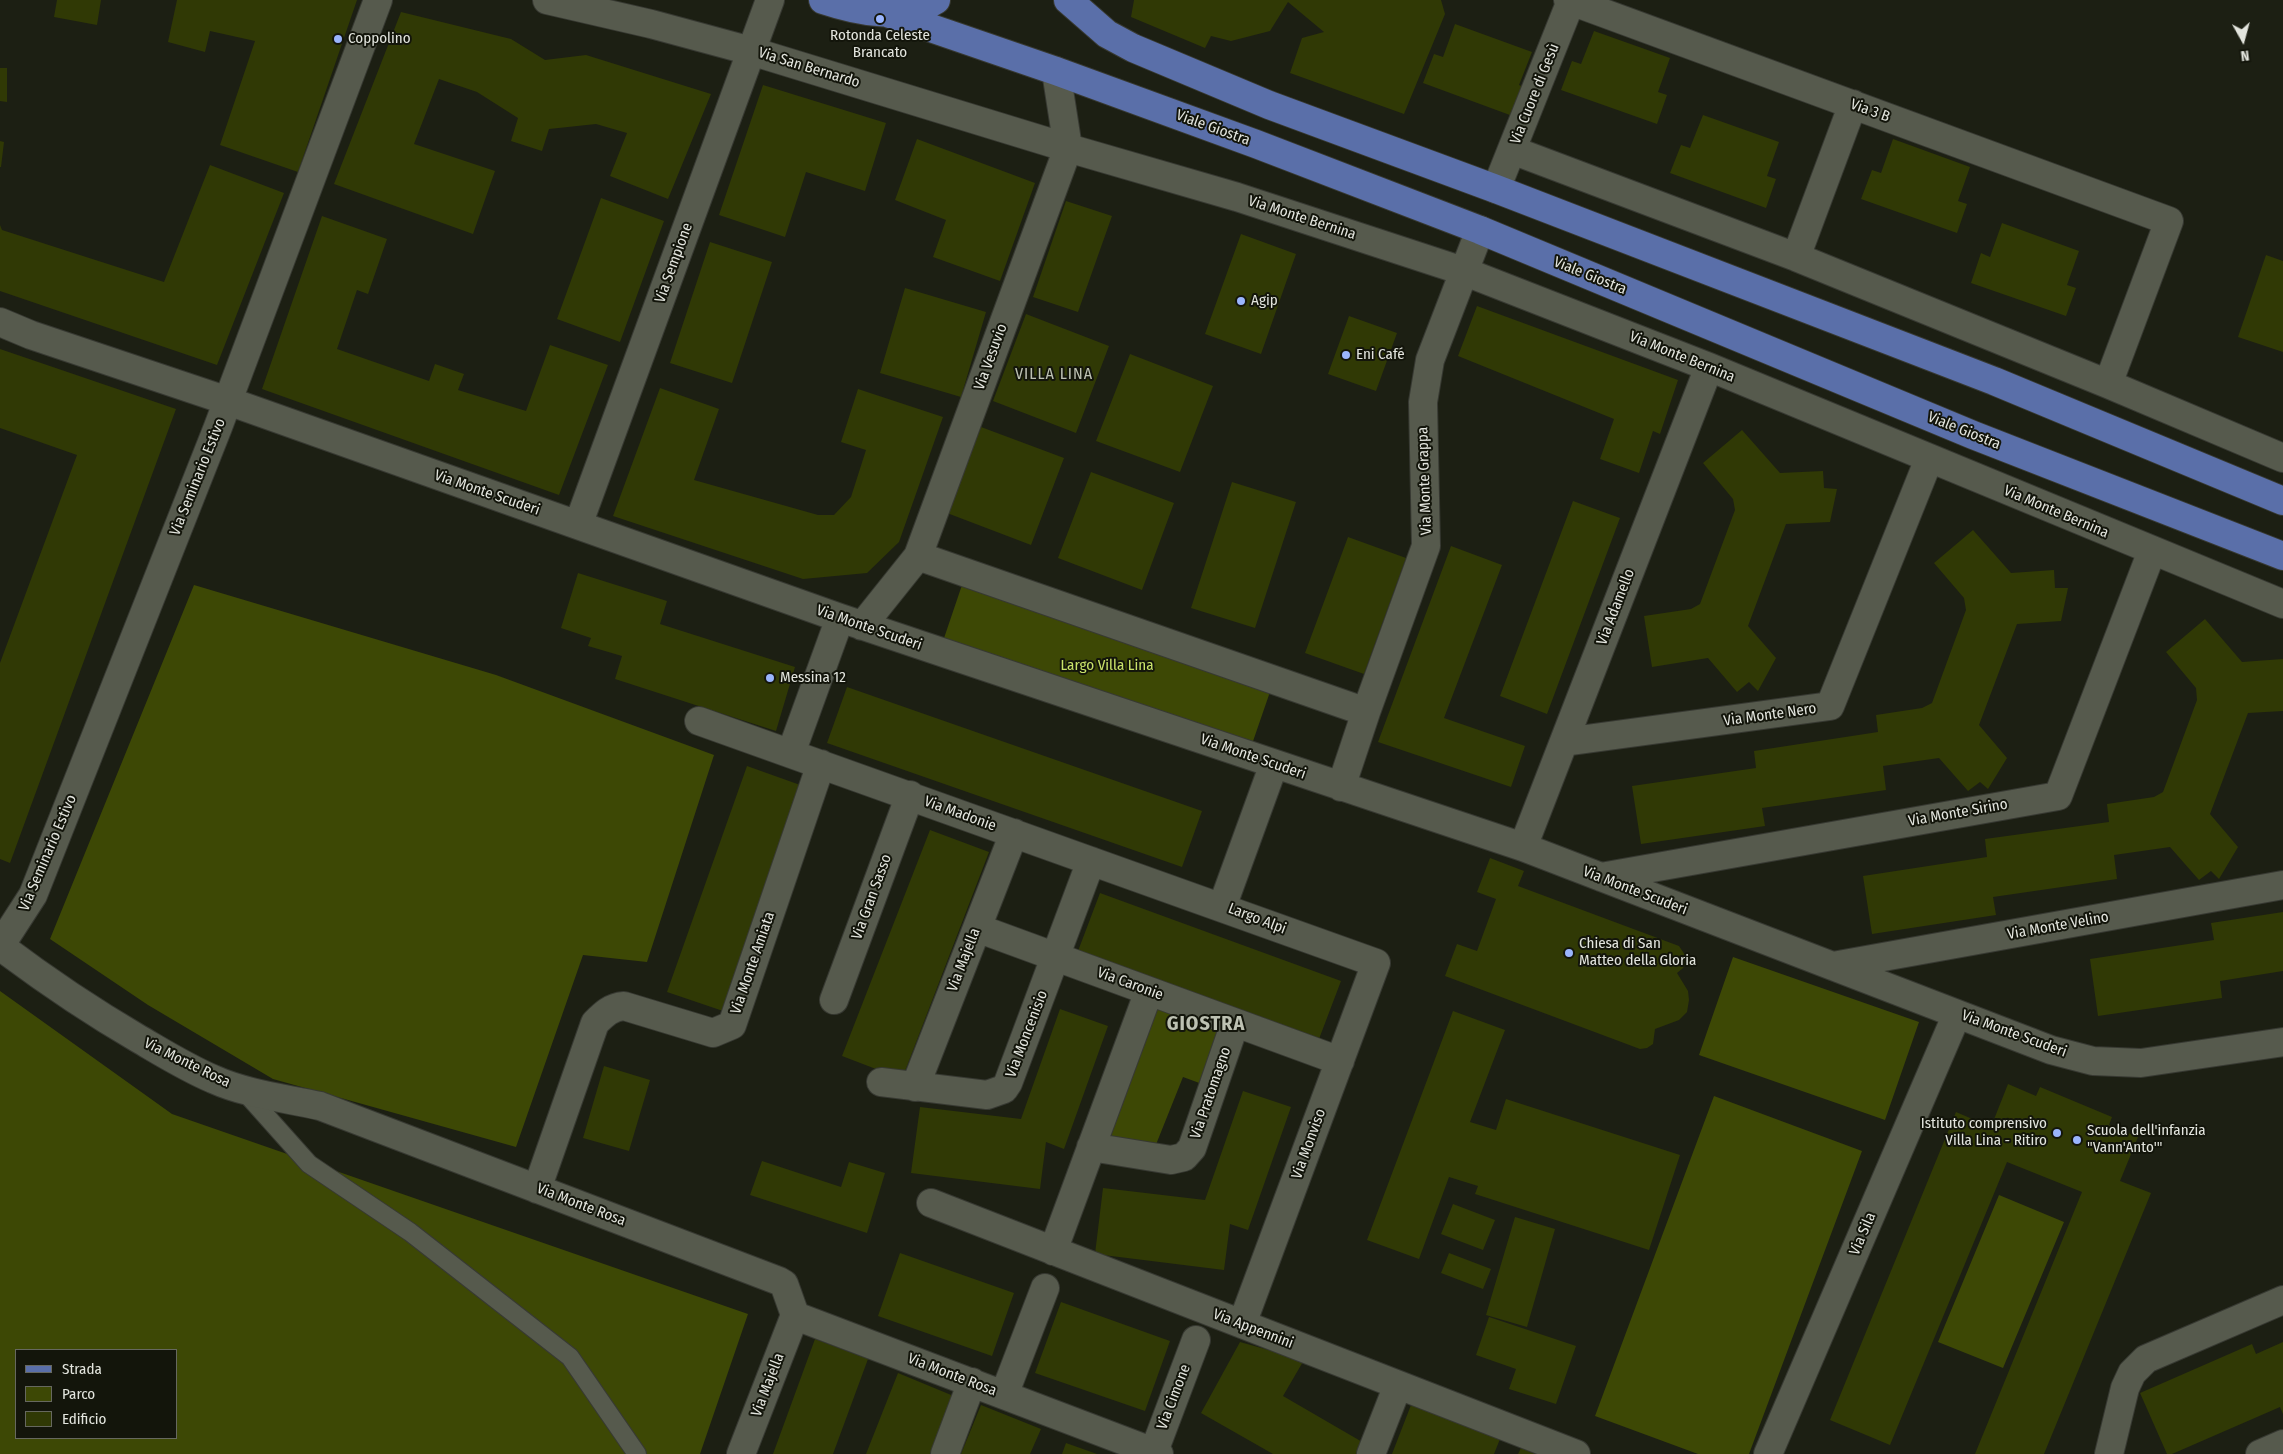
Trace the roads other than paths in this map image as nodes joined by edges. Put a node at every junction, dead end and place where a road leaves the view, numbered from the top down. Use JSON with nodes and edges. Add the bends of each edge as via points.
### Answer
{"nodes":[{"id":1,"x":378,"y":0,"type":"edge"},
{"id":2,"x":547,"y":0,"type":"edge"},
{"id":3,"x":770,"y":0,"type":"edge"},
{"id":4,"x":823,"y":0,"type":"edge"},
{"id":5,"x":936,"y":0,"type":"edge"},
{"id":6,"x":1068,"y":0,"type":"edge"},
{"id":7,"x":1570,"y":1,"type":"edge"},
{"id":8,"x":890,"y":14,"type":"junction"},
{"id":9,"x":752,"y":50,"type":"junction"},
{"id":10,"x":1056,"y":71,"type":"junction"},
{"id":11,"x":1853,"y":104,"type":"junction"},
{"id":12,"x":1068,"y":148,"type":"junction"},
{"id":13,"x":1512,"y":150,"type":"junction"},
{"id":14,"x":1496,"y":189,"type":"junction"},
{"id":15,"x":1480,"y":230,"type":"junction"},
{"id":16,"x":1796,"y":257,"type":"junction"},
{"id":17,"x":1463,"y":270,"type":"junction"},
{"id":18,"x":0,"y":322,"type":"edge"},
{"id":19,"x":1709,"y":367,"type":"junction"},
{"id":20,"x":2108,"y":384,"type":"junction"},
{"id":21,"x":228,"y":402,"type":"junction"},
{"id":22,"x":1929,"y":458,"type":"junction"},
{"id":23,"x":2283,"y":458,"type":"edge"},
{"id":24,"x":2283,"y":501,"type":"edge"},
{"id":25,"x":578,"y":525,"type":"junction"},
{"id":26,"x":2152,"y":551,"type":"junction"},
{"id":27,"x":918,"y":556,"type":"junction"},
{"id":28,"x":2283,"y":556,"type":"edge"},
{"id":29,"x":2283,"y":604,"type":"edge"},
{"id":30,"x":851,"y":622,"type":"junction"},
{"id":31,"x":1366,"y":712,"type":"junction"},
{"id":32,"x":698,"y":721,"type":"dead end"},
{"id":33,"x":1564,"y":742,"type":"junction"},
{"id":34,"x":791,"y":753,"type":"junction"},
{"id":35,"x":821,"y":764,"type":"junction"},
{"id":36,"x":1274,"y":764,"type":"junction"},
{"id":37,"x":1341,"y":786,"type":"junction"},
{"id":38,"x":910,"y":795,"type":"junction"},
{"id":39,"x":1014,"y":833,"type":"junction"},
{"id":40,"x":1523,"y":847,"type":"junction"},
{"id":41,"x":1091,"y":861,"type":"junction"},
{"id":42,"x":1601,"y":877,"type":"junction"},
{"id":43,"x":2283,"y":885,"type":"edge"},
{"id":44,"x":1222,"y":907,"type":"junction"},
{"id":45,"x":976,"y":928,"type":"junction"},
{"id":46,"x":0,"y":946,"type":"edge"},
{"id":47,"x":1056,"y":957,"type":"junction"},
{"id":48,"x":1376,"y":963,"type":"joint"},
{"id":49,"x":1832,"y":966,"type":"junction"},
{"id":50,"x":1149,"y":991,"type":"junction"},
{"id":51,"x":834,"y":1000,"type":"dead end"},
{"id":52,"x":1957,"y":1014,"type":"junction"},
{"id":53,"x":1236,"y":1022,"type":"junction"},
{"id":54,"x":2283,"y":1042,"type":"edge"},
{"id":55,"x":1340,"y":1061,"type":"junction"},
{"id":56,"x":881,"y":1082,"type":"dead end"},
{"id":57,"x":915,"y":1087,"type":"junction"},
{"id":58,"x":243,"y":1090,"type":"junction"},
{"id":59,"x":1091,"y":1147,"type":"junction"},
{"id":60,"x":537,"y":1189,"type":"junction"},
{"id":61,"x":930,"y":1203,"type":"dead end"},
{"id":62,"x":1053,"y":1251,"type":"junction"},
{"id":63,"x":1045,"y":1288,"type":"dead end"},
{"id":64,"x":2283,"y":1300,"type":"edge"},
{"id":65,"x":795,"y":1315,"type":"junction"},
{"id":66,"x":1242,"y":1324,"type":"junction"},
{"id":67,"x":1196,"y":1340,"type":"dead end"},
{"id":68,"x":972,"y":1382,"type":"junction"},
{"id":69,"x":1398,"y":1385,"type":"junction"},
{"id":70,"x":1004,"y":1395,"type":"junction"},
{"id":71,"x":2283,"y":1444,"type":"edge"},
{"id":72,"x":1155,"y":1453,"type":"edge"},
{"id":73,"x":1572,"y":1453,"type":"edge"},
{"id":74,"x":638,"y":1454,"type":"edge"},
{"id":75,"x":741,"y":1454,"type":"edge"},
{"id":76,"x":945,"y":1454,"type":"edge"},
{"id":77,"x":1371,"y":1454,"type":"edge"},
{"id":78,"x":1768,"y":1454,"type":"edge"},
{"id":79,"x":2109,"y":1454,"type":"edge"},
{"id":80,"x":2260,"y":1454,"type":"edge"}],
"edges":[{"from":1,"to":21,"type":"street","name":"Via Seminario Estivo"},
{"from":2,"to":9,"type":"street","name":"Via San Bernardo"},
{"from":3,"to":9,"type":"street","name":"Via Sempione"},
{"from":4,"to":8,"type":"main road","via":[[856,10]]},
{"from":5,"to":8,"type":"main road"},
{"from":6,"to":14,"type":"main road","via":[[1107,34],[1163,62],[1269,106]]},
{"from":7,"to":11,"type":"street","name":"Via 3 B"},
{"from":7,"to":13,"type":"street","name":"Via Cuore di Gesù"},
{"from":8,"to":10,"type":"main road","name":"Viale Giostra"},
{"from":9,"to":12,"type":"street","name":"Via San Bernardo"},
{"from":9,"to":25,"type":"street","name":"Via Sempione"},
{"from":10,"to":12,"type":"street","name":"Via Vesuvio"},
{"from":10,"to":15,"type":"main road","name":"Viale Giostra"},
{"from":11,"to":16,"type":"street"},
{"from":11,"to":20,"type":"street","name":"Via 3 B","via":[[2169,222]]},
{"from":12,"to":17,"type":"street","name":"Via Monte Bernina","via":[[1237,197]]},
{"from":12,"to":27,"type":"street","name":"Via Vesuvio"},
{"from":13,"to":14,"type":"street","name":"Via Cuore di Gesù"},
{"from":13,"to":16,"type":"street"},
{"from":14,"to":24,"type":"main road","via":[[1994,382]]},
{"from":15,"to":17,"type":"street","name":"Via Monte Grappa"},
{"from":15,"to":28,"type":"main road","name":"Viale Giostra","via":[[1974,435]]},
{"from":16,"to":20,"type":"street"},
{"from":17,"to":19,"type":"street","name":"Via Monte Bernina"},
{"from":17,"to":31,"type":"street","name":"Via Monte Grappa","via":[[1425,382],[1426,546]]},
{"from":18,"to":21,"type":"street","name":"Via Monte Scuderi"},
{"from":19,"to":22,"type":"street","name":"Via Monte Bernina"},
{"from":19,"to":33,"type":"street","name":"Via Adamello"},
{"from":20,"to":23,"type":"street"},
{"from":21,"to":25,"type":"street","name":"Via Monte Scuderi"},
{"from":21,"to":46,"type":"street","name":"Via Seminario Estivo","via":[[33,895]]},
{"from":22,"to":26,"type":"street","name":"Via Monte Bernina"},
{"from":22,"to":33,"type":"street","name":"Via Monte Nero","via":[[1830,706]]},
{"from":25,"to":30,"type":"street","name":"Via Monte Scuderi"},
{"from":26,"to":29,"type":"street","name":"Via Monte Bernina"},
{"from":26,"to":42,"type":"street","name":"Via Monte Sirino","via":[[2058,796]]},
{"from":27,"to":30,"type":"street","name":"Via Vesuvio"},
{"from":27,"to":31,"type":"street"},
{"from":30,"to":34,"type":"street","name":"Via Vesuvio"},
{"from":30,"to":36,"type":"street","name":"Via Monte Scuderi"},
{"from":31,"to":37,"type":"street","name":"Via Monte Grappa"},
{"from":32,"to":34,"type":"street","name":"Via Madonie"},
{"from":33,"to":40,"type":"street","name":"Via Adamello"},
{"from":34,"to":35,"type":"street","name":"Via Madonie"},
{"from":35,"to":38,"type":"street","name":"Via Madonie"},
{"from":35,"to":60,"type":"street","name":"Via Monte Amiata","via":[[732,1026],[712,1033],[624,1006],[614,1007],[605,1013],[595,1024]]},
{"from":36,"to":37,"type":"street","name":"Via Monte Scuderi"},
{"from":36,"to":44,"type":"street","name":"Largo Alpi"},
{"from":37,"to":40,"type":"street","name":"Via Monte Scuderi"},
{"from":38,"to":39,"type":"street","name":"Via Madonie"},
{"from":38,"to":51,"type":"street","name":"Via Gran Sasso"},
{"from":39,"to":41,"type":"street","name":"Via Madonie"},
{"from":39,"to":45,"type":"street","name":"Via Majella"},
{"from":40,"to":42,"type":"street","name":"Via Monte Scuderi"},
{"from":41,"to":44,"type":"street","name":"Via Madonie"},
{"from":41,"to":47,"type":"street","name":"Via Moncenisio"},
{"from":42,"to":49,"type":"street","name":"Via Monte Scuderi"},
{"from":43,"to":49,"type":"street","name":"Via Monte Velino"},
{"from":44,"to":48,"type":"street","name":"Largo Alpi"},
{"from":45,"to":47,"type":"street","name":"Via Caronie"},
{"from":45,"to":57,"type":"street","name":"Via Majella"},
{"from":46,"to":58,"type":"street","name":"Via Monte Rosa","via":[[90,1010],[213,1079]]},
{"from":47,"to":50,"type":"street","name":"Via Caronie"},
{"from":47,"to":57,"type":"street","name":"Via Moncenisio","via":[[1004,1089],[988,1094]]},
{"from":48,"to":55,"type":"street","name":"Via Monviso"},
{"from":49,"to":52,"type":"street","name":"Via Monte Scuderi"},
{"from":50,"to":53,"type":"street","name":"Via Caronie"},
{"from":50,"to":59,"type":"street"},
{"from":52,"to":54,"type":"street","name":"Via Monte Scuderi","via":[[2050,1050],[2093,1061],[2141,1063]]},
{"from":52,"to":78,"type":"street","name":"Via Sila"},
{"from":53,"to":55,"type":"street","name":"Via Caronie"},
{"from":53,"to":59,"type":"street","name":"Via Pratomagno","via":[[1192,1148],[1184,1157],[1171,1160]]},
{"from":55,"to":66,"type":"street","name":"Via Monviso"},
{"from":56,"to":57,"type":"street","name":"Via Moncenisio"},
{"from":58,"to":60,"type":"street","name":"Via Monte Rosa","via":[[320,1106]]},
{"from":58,"to":74,"type":"lane","via":[[309,1164],[410,1232],[570,1357]]},
{"from":59,"to":62,"type":"street"},
{"from":60,"to":65,"type":"street","name":"Via Monte Rosa","via":[[779,1281],[784,1284]]},
{"from":61,"to":62,"type":"street","name":"Via Appennini"},
{"from":62,"to":66,"type":"street","name":"Via Appennini"},
{"from":63,"to":70,"type":"street"},
{"from":64,"to":79,"type":"street","via":[[2146,1359],[2132,1373],[2125,1388]]},
{"from":65,"to":68,"type":"street","name":"Via Monte Rosa"},
{"from":65,"to":75,"type":"street","name":"Via Majella"},
{"from":66,"to":69,"type":"street","name":"Via Appennini"},
{"from":67,"to":72,"type":"street","name":"Via Cimone"},
{"from":68,"to":70,"type":"street","name":"Via Monte Rosa"},
{"from":68,"to":76,"type":"street"},
{"from":69,"to":73,"type":"street","name":"Via Appennini"},
{"from":69,"to":77,"type":"street"},
{"from":70,"to":72,"type":"street","name":"Via Monte Rosa"},
{"from":71,"to":80,"type":"street"}]}
